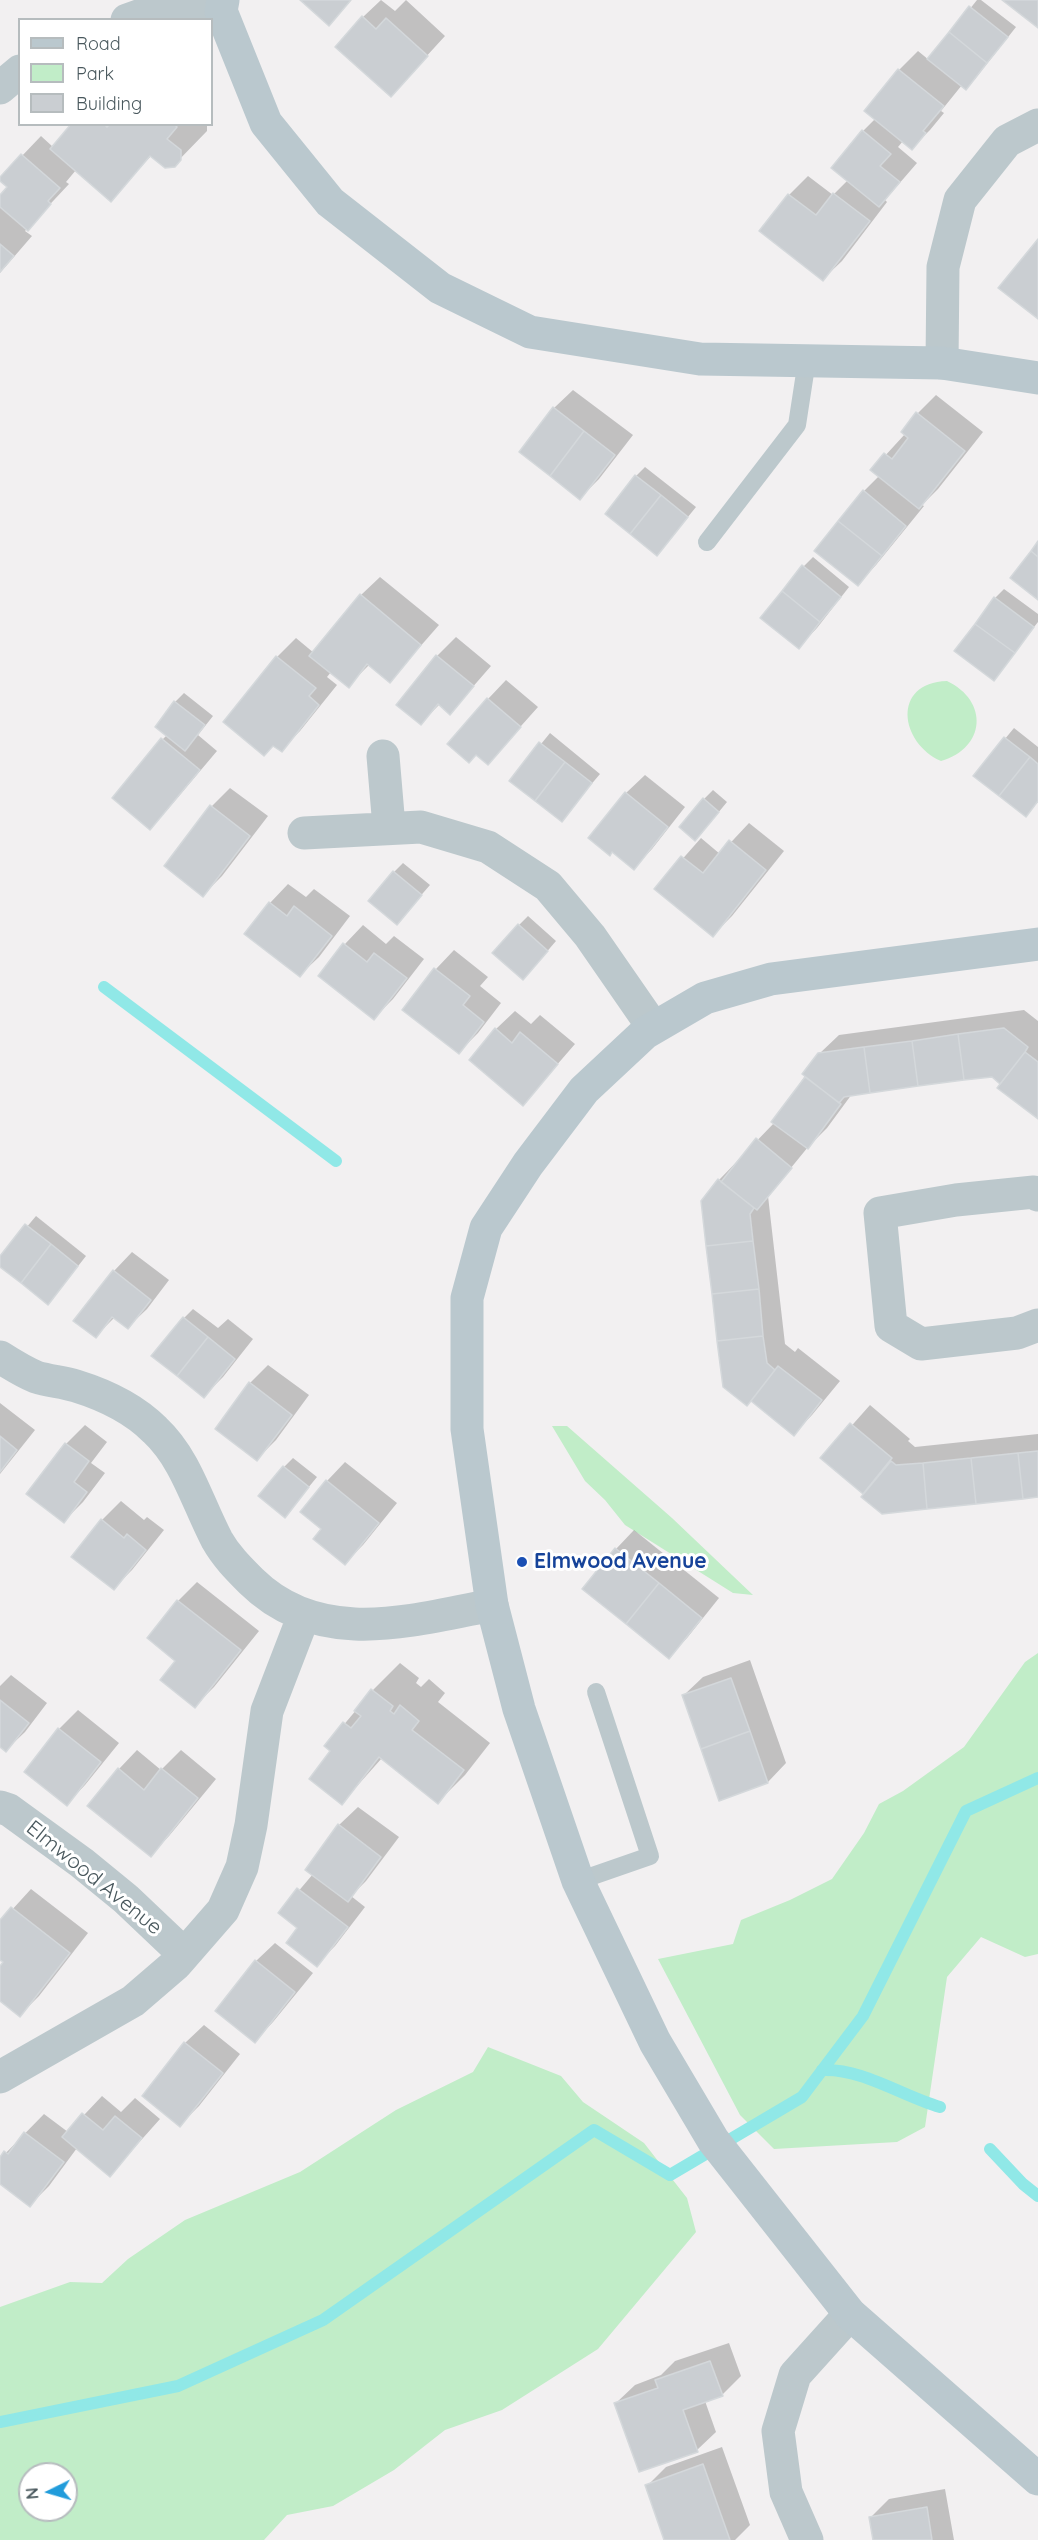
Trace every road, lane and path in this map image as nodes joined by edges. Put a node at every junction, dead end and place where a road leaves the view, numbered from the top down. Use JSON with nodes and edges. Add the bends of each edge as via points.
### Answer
{"nodes":[{"id":1,"x":222,"y":5,"type":"edge"},
{"id":2,"x":133,"y":18,"type":"edge"},
{"id":3,"x":18,"y":73,"type":"edge"},
{"id":4,"x":0,"y":88,"type":"edge"},
{"id":5,"x":1038,"y":125,"type":"edge"},
{"id":6,"x":807,"y":360,"type":"junction"},
{"id":7,"x":942,"y":363,"type":"junction"},
{"id":8,"x":1038,"y":378,"type":"edge"},
{"id":9,"x":707,"y":542,"type":"dead end"},
{"id":10,"x":383,"y":756,"type":"dead end"},
{"id":11,"x":389,"y":827,"type":"junction"},
{"id":12,"x":304,"y":833,"type":"dead end"},
{"id":13,"x":1038,"y":944,"type":"edge"},
{"id":14,"x":653,"y":1027,"type":"junction"},
{"id":15,"x":1038,"y":1195,"type":"edge"},
{"id":16,"x":1038,"y":1325,"type":"edge"},
{"id":17,"x":0,"y":1357,"type":"edge"},
{"id":18,"x":492,"y":1605,"type":"junction"},
{"id":19,"x":303,"y":1616,"type":"junction"},
{"id":20,"x":596,"y":1692,"type":"dead end"},
{"id":21,"x":0,"y":1807,"type":"edge"},
{"id":22,"x":578,"y":1881,"type":"junction"},
{"id":23,"x":184,"y":1954,"type":"junction"},
{"id":24,"x":0,"y":2077,"type":"edge"},
{"id":25,"x":850,"y":2314,"type":"junction"},
{"id":26,"x":1038,"y":2479,"type":"edge"},
{"id":27,"x":807,"y":2540,"type":"edge"}],
"edges":[{"from":1,"to":2,"type":"street"},
{"from":1,"to":6,"type":"street","via":[[266,123],[330,202],[440,288],[530,332],[700,359]]},
{"from":3,"to":4,"type":"street"},
{"from":5,"to":7,"type":"street","via":[[1007,141],[960,200],[943,267]]},
{"from":6,"to":7,"type":"street"},
{"from":6,"to":9,"type":"lane","via":[[797,425]]},
{"from":7,"to":8,"type":"street"},
{"from":10,"to":11,"type":"street"},
{"from":11,"to":12,"type":"street"},
{"from":11,"to":14,"type":"street","via":[[421,827],[488,847],[548,886],[590,936]]},
{"from":13,"to":14,"type":"street","via":[[771,979],[705,998]]},
{"from":14,"to":18,"type":"street","via":[[584,1090],[486,1228],[467,1298],[467,1429]]},
{"from":15,"to":16,"type":"street","via":[[1034,1192],[956,1200],[880,1213],[891,1326],[921,1344],[1017,1333]]},
{"from":17,"to":19,"type":"street","via":[[36,1376],[76,1386],[123,1405],[155,1430],[183,1466],[226,1556],[268,1598]]},
{"from":18,"to":19,"type":"street","via":[[394,1624],[345,1625]]},
{"from":18,"to":22,"type":"street","via":[[519,1709]]},
{"from":19,"to":23,"type":"street","via":[[267,1711],[242,1867],[223,1910]]},
{"from":20,"to":22,"type":"lane","via":[[650,1856]]},
{"from":21,"to":23,"type":"street","name":"Elmwood Avenue","via":[[82,1863]]},
{"from":22,"to":25,"type":"street","via":[[655,2042],[713,2140]]},
{"from":23,"to":24,"type":"street","via":[[133,2001]]},
{"from":25,"to":26,"type":"street"},
{"from":25,"to":27,"type":"street","via":[[795,2375],[778,2431],[786,2492]]}]}
